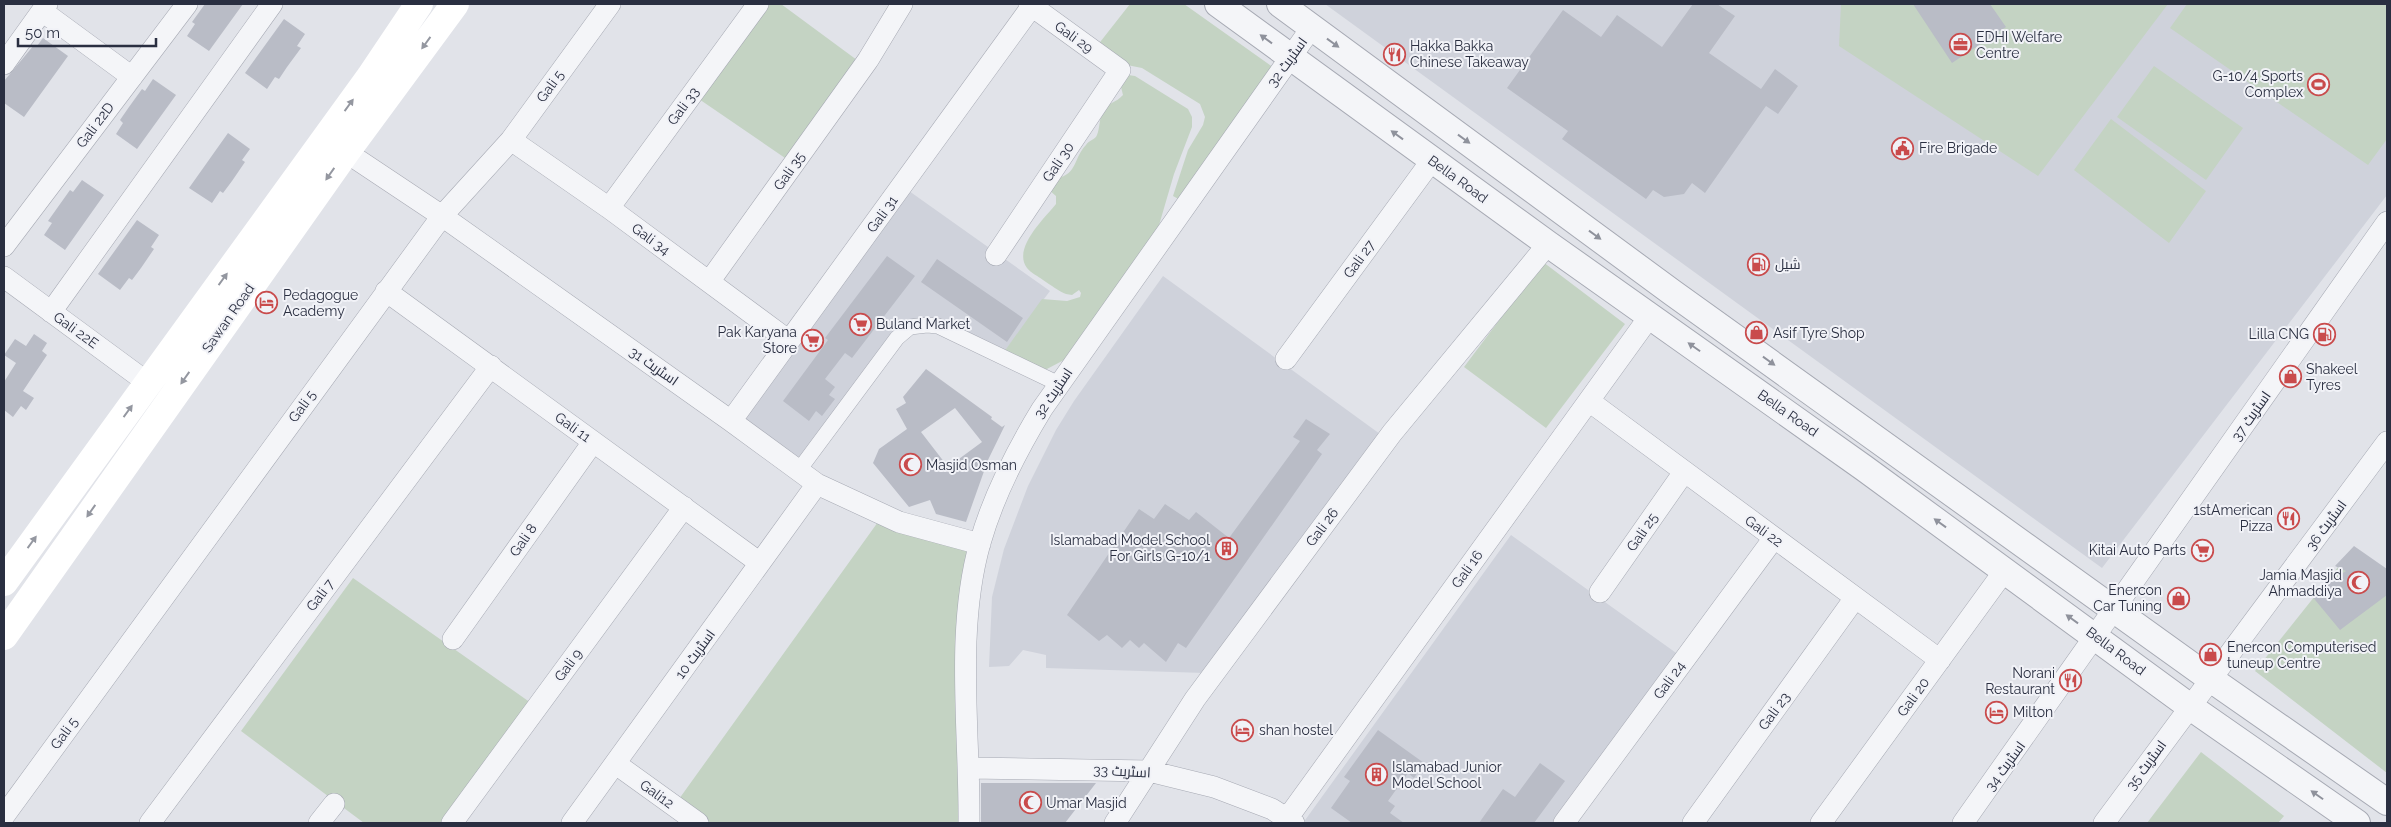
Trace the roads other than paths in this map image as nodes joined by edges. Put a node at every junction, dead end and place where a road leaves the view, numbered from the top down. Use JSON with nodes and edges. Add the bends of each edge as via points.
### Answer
{"nodes":[{"id":1,"x":187,"y":4,"type":"edge"},
{"id":2,"x":272,"y":4,"type":"edge"},
{"id":3,"x":419,"y":4,"type":"edge"},
{"id":4,"x":455,"y":4,"type":"edge"},
{"id":5,"x":610,"y":4,"type":"edge"},
{"id":6,"x":758,"y":4,"type":"edge"},
{"id":7,"x":902,"y":4,"type":"edge"},
{"id":8,"x":1218,"y":4,"type":"edge"},
{"id":9,"x":1280,"y":4,"type":"edge"},
{"id":10,"x":1031,"y":5,"type":"edge"},
{"id":11,"x":45,"y":7,"type":"edge"},
{"id":12,"x":1312,"y":27,"type":"junction"},
{"id":13,"x":1290,"y":56,"type":"junction"},
{"id":14,"x":4,"y":64,"type":"edge"},
{"id":15,"x":1120,"y":70,"type":"joint"},
{"id":16,"x":132,"y":76,"type":"junction"},
{"id":17,"x":511,"y":140,"type":"junction"},
{"id":18,"x":346,"y":152,"type":"junction"},
{"id":19,"x":1432,"y":160,"type":"junction"},
{"id":20,"x":1542,"y":197,"type":"junction"},
{"id":21,"x":609,"y":208,"type":"junction"},
{"id":22,"x":442,"y":216,"type":"junction"},
{"id":23,"x":2387,"y":222,"type":"edge"},
{"id":24,"x":1522,"y":225,"type":"junction"},
{"id":25,"x":1548,"y":244,"type":"junction"},
{"id":26,"x":4,"y":246,"type":"edge"},
{"id":27,"x":996,"y":255,"type":"dead end"},
{"id":28,"x":5,"y":282,"type":"edge"},
{"id":29,"x":709,"y":282,"type":"junction"},
{"id":30,"x":386,"y":292,"type":"junction"},
{"id":31,"x":52,"y":312,"type":"junction"},
{"id":32,"x":1650,"y":316,"type":"junction"},
{"id":33,"x":789,"y":341,"type":"junction"},
{"id":34,"x":1744,"y":344,"type":"junction"},
{"id":35,"x":1286,"y":359,"type":"dead end"},
{"id":36,"x":490,"y":366,"type":"junction"},
{"id":37,"x":1725,"y":369,"type":"junction"},
{"id":38,"x":148,"y":383,"type":"junction"},
{"id":39,"x":1059,"y":384,"type":"junction"},
{"id":40,"x":1588,"y":401,"type":"junction"},
{"id":41,"x":732,"y":420,"type":"junction"},
{"id":42,"x":593,"y":442,"type":"junction"},
{"id":43,"x":2387,"y":442,"type":"edge"},
{"id":44,"x":799,"y":470,"type":"junction"},
{"id":45,"x":1684,"y":472,"type":"junction"},
{"id":46,"x":818,"y":484,"type":"junction"},
{"id":47,"x":684,"y":507,"type":"junction"},
{"id":48,"x":1774,"y":538,"type":"junction"},
{"id":49,"x":980,"y":544,"type":"junction"},
{"id":50,"x":760,"y":563,"type":"junction"},
{"id":51,"x":2005,"y":570,"type":"junction"},
{"id":52,"x":4,"y":582,"type":"edge"},
{"id":53,"x":1600,"y":592,"type":"dead end"},
{"id":54,"x":1855,"y":598,"type":"junction"},
{"id":55,"x":2114,"y":609,"type":"junction"},
{"id":56,"x":4,"y":636,"type":"edge"},
{"id":57,"x":2097,"y":637,"type":"junction"},
{"id":58,"x":453,"y":639,"type":"dead end"},
{"id":59,"x":1940,"y":660,"type":"junction"},
{"id":60,"x":2212,"y":680,"type":"junction"},
{"id":61,"x":2189,"y":706,"type":"junction"},
{"id":62,"x":616,"y":764,"type":"junction"},
{"id":63,"x":970,"y":768,"type":"junction"},
{"id":64,"x":1149,"y":771,"type":"junction"},
{"id":65,"x":2387,"y":802,"type":"edge"},
{"id":66,"x":334,"y":804,"type":"dead end"},
{"id":67,"x":4,"y":816,"type":"edge"},
{"id":68,"x":1288,"y":822,"type":"edge"},
{"id":69,"x":150,"y":823,"type":"edge"},
{"id":70,"x":319,"y":823,"type":"edge"},
{"id":71,"x":452,"y":823,"type":"edge"},
{"id":72,"x":572,"y":823,"type":"edge"},
{"id":73,"x":698,"y":823,"type":"edge"},
{"id":74,"x":969,"y":823,"type":"edge"},
{"id":75,"x":1115,"y":823,"type":"edge"},
{"id":76,"x":1564,"y":823,"type":"edge"},
{"id":77,"x":1693,"y":823,"type":"edge"},
{"id":78,"x":1821,"y":823,"type":"edge"},
{"id":79,"x":1964,"y":823,"type":"edge"},
{"id":80,"x":2104,"y":823,"type":"edge"},
{"id":81,"x":2357,"y":823,"type":"edge"}],
"edges":[{"from":1,"to":16,"type":"street","name":"Gali 22D"},
{"from":2,"to":31,"type":"street"},
{"from":38,"to":3,"type":"main road","name":"Sawan Road","one_way":true,"via":[[370,77]]},
{"from":4,"to":18,"type":"main road","name":"Sawan Road","one_way":true},
{"from":5,"to":17,"type":"street","name":"Gali 5"},
{"from":6,"to":21,"type":"street","name":"Gali 33"},
{"from":7,"to":29,"type":"street","name":"Gali 35","via":[[868,60]]},
{"from":13,"to":8,"type":"street","name":"Bella Road","one_way":true},
{"from":9,"to":12,"type":"street"},
{"from":10,"to":15,"type":"street","name":"Gali 29"},
{"from":10,"to":33,"type":"street","name":"Gali 31"},
{"from":11,"to":14,"type":"street"},
{"from":11,"to":16,"type":"street"},
{"from":12,"to":13,"type":"street","name":"اسٹریٹ 32"},
{"from":12,"to":20,"type":"street","one_way":true},
{"from":19,"to":13,"type":"street","name":"Bella Road","one_way":true},
{"from":13,"to":39,"type":"street","name":"اسٹریٹ 32"},
{"from":15,"to":27,"type":"street","name":"Gali 30"},
{"from":16,"to":26,"type":"street","name":"Gali 22D"},
{"from":17,"to":21,"type":"street","name":"Gali 34"},
{"from":17,"to":22,"type":"street","name":"Gali 5"},
{"from":18,"to":22,"type":"street","name":"اسٹریٹ 31"},
{"from":18,"to":56,"type":"main road","name":"Sawan Road","one_way":true},
{"from":19,"to":24,"type":"street","name":"Bella Road"},
{"from":19,"to":35,"type":"street","name":"Gali 27"},
{"from":20,"to":24,"type":"street"},
{"from":20,"to":34,"type":"street","one_way":true},
{"from":21,"to":29,"type":"street","name":"Gali 34"},
{"from":22,"to":30,"type":"street","name":"Gali 5"},
{"from":22,"to":41,"type":"street","name":"اسٹریٹ 31"},
{"from":23,"to":55,"type":"street","name":"اسٹریٹ 37"},
{"from":24,"to":25,"type":"street","name":"Bella Road"},
{"from":25,"to":32,"type":"street","name":"Bella Road"},
{"from":25,"to":64,"type":"street","name":"Gali 26","via":[[1392,434],[1195,699]]},
{"from":28,"to":31,"type":"street","name":"Gali 22E"},
{"from":29,"to":33,"type":"street","name":"Gali 34"},
{"from":30,"to":36,"type":"street","name":"Gali 11"},
{"from":30,"to":67,"type":"street","name":"Gali 5"},
{"from":31,"to":38,"type":"street","name":"Gali 22E"},
{"from":37,"to":32,"type":"street","name":"Bella Road","one_way":true},
{"from":32,"to":40,"type":"street","name":"Gali 16"},
{"from":33,"to":41,"type":"street","name":"Gali 31"},
{"from":34,"to":37,"type":"street"},
{"from":34,"to":55,"type":"street","one_way":true},
{"from":36,"to":42,"type":"street","name":"Gali 11"},
{"from":36,"to":69,"type":"street","name":"Gali 7"},
{"from":51,"to":37,"type":"street","name":"Bella Road","one_way":true},
{"from":52,"to":38,"type":"main road","name":"Sawan Road","one_way":true},
{"from":39,"to":44,"type":"street","via":[[953,331],[927,324],[910,327],[896,338]]},
{"from":39,"to":49,"type":"street","name":"اسٹریٹ 32","via":[[1020,448]]},
{"from":40,"to":45,"type":"street","name":"Gali 22"},
{"from":40,"to":68,"type":"street","name":"Gali 16"},
{"from":41,"to":44,"type":"street","name":"اسٹریٹ 31"},
{"from":42,"to":47,"type":"street","name":"Gali 11"},
{"from":42,"to":58,"type":"street","name":"Gali 8"},
{"from":43,"to":60,"type":"street","name":"اسٹریٹ 36"},
{"from":44,"to":46,"type":"street","name":"اسٹریٹ 31"},
{"from":45,"to":48,"type":"street","name":"Gali 22"},
{"from":45,"to":53,"type":"street","name":"Gali 25"},
{"from":46,"to":49,"type":"street","name":"اسٹریٹ 31","via":[[899,522]]},
{"from":46,"to":50,"type":"street","name":"اسٹریٹ 10"},
{"from":47,"to":50,"type":"street","name":"Gali 11"},
{"from":47,"to":71,"type":"street","name":"Gali 9"},
{"from":48,"to":54,"type":"street","name":"Gali 22"},
{"from":48,"to":76,"type":"street","name":"Gali 24"},
{"from":49,"to":63,"type":"street","name":"اسٹریٹ 32","via":[[972,582],[967,647]]},
{"from":50,"to":62,"type":"street","name":"اسٹریٹ 10"},
{"from":57,"to":51,"type":"street","name":"Bella Road","one_way":true},
{"from":51,"to":59,"type":"street","name":"Gali 20"},
{"from":54,"to":59,"type":"street","name":"Gali 22"},
{"from":54,"to":77,"type":"street","name":"Gali 23"},
{"from":55,"to":57,"type":"street","name":"اسٹریٹ 34"},
{"from":55,"to":60,"type":"street"},
{"from":57,"to":61,"type":"street","name":"Bella Road"},
{"from":57,"to":79,"type":"street","name":"اسٹریٹ 34"},
{"from":59,"to":78,"type":"street","name":"Gali 20"},
{"from":60,"to":61,"type":"street","name":"اسٹریٹ 36"},
{"from":60,"to":65,"type":"street"},
{"from":61,"to":80,"type":"street","name":"اسٹریٹ 35"},
{"from":81,"to":61,"type":"street","name":"Bella Road","one_way":true},
{"from":62,"to":72,"type":"street","name":"اسٹریٹ 10"},
{"from":62,"to":73,"type":"street","name":"Gali12"},
{"from":63,"to":64,"type":"street","name":"اسٹریٹ 33"},
{"from":63,"to":74,"type":"street","name":"اسٹریٹ 32"},
{"from":64,"to":68,"type":"street","name":"اسٹریٹ 33","via":[[1214,787],[1272,809]]},
{"from":64,"to":75,"type":"street","name":"Gali 26"},
{"from":66,"to":70,"type":"street"}]}
